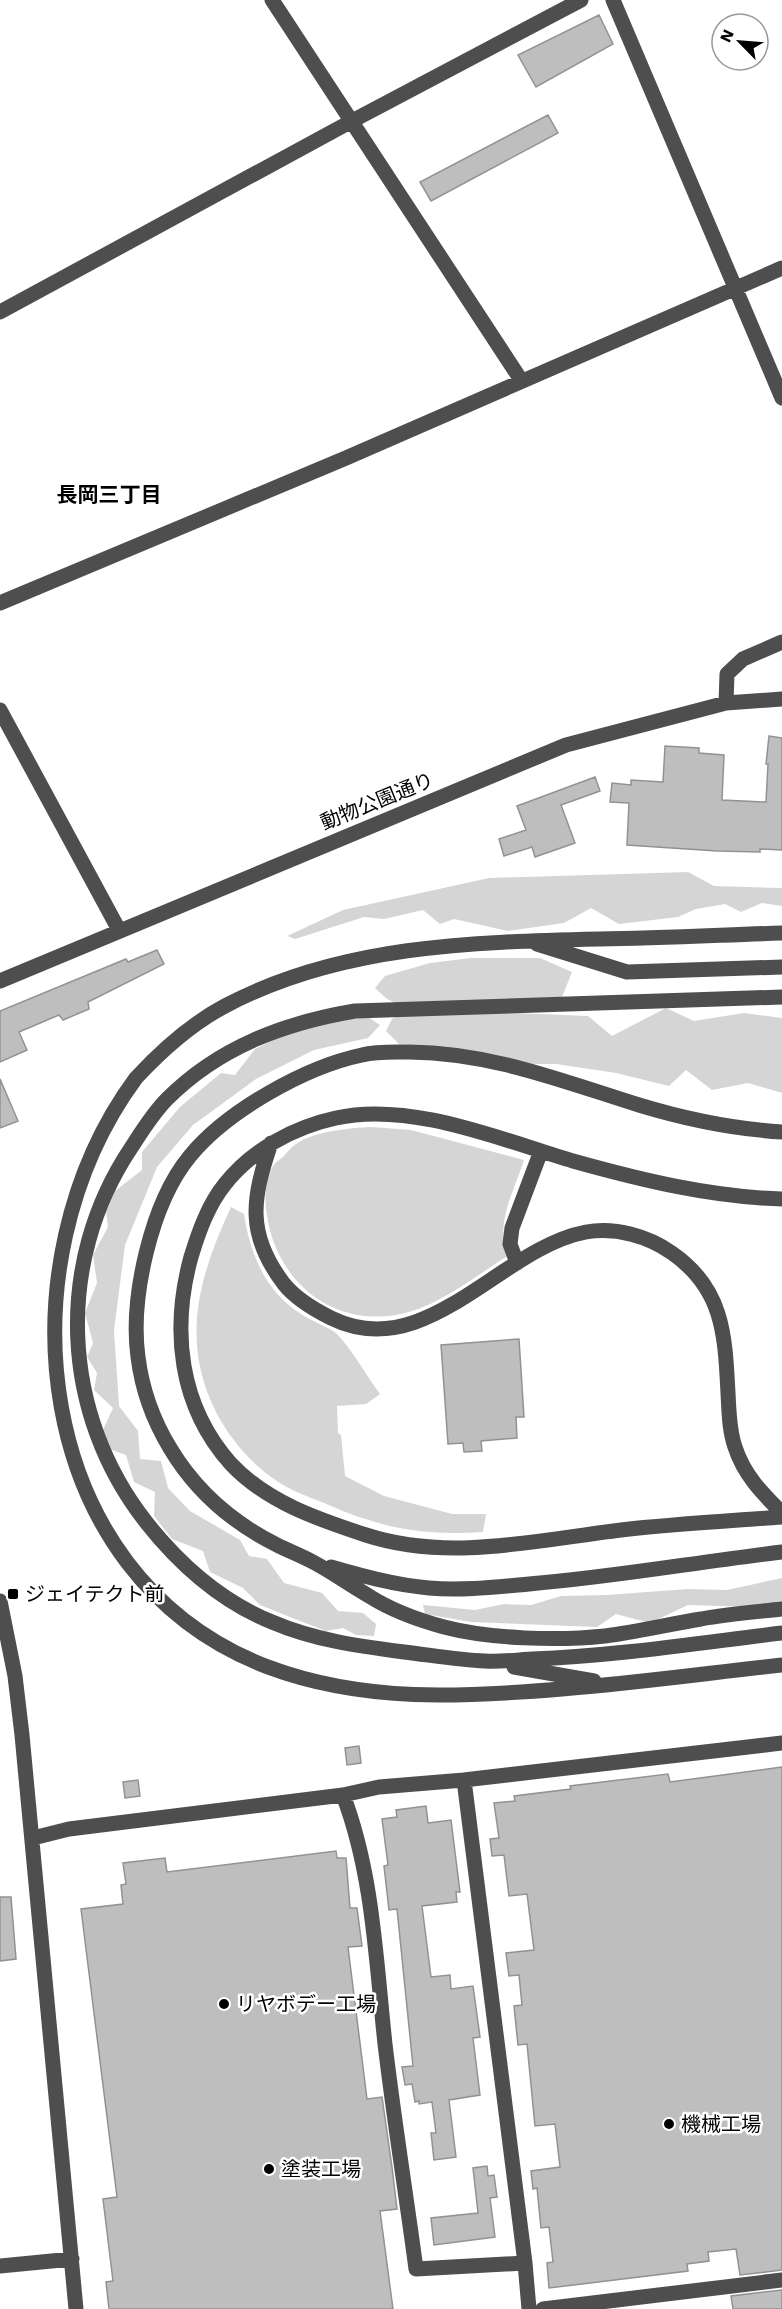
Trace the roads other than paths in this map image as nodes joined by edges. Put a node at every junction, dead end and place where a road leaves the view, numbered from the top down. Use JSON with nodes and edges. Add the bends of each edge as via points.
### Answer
{"nodes":[{"id":1,"x":272,"y":0,"type":"edge"},
{"id":2,"x":581,"y":0,"type":"edge"},
{"id":3,"x":613,"y":0,"type":"edge"},
{"id":4,"x":352,"y":121,"type":"junction"},
{"id":5,"x":782,"y":268,"type":"edge"},
{"id":6,"x":736,"y":287,"type":"junction"},
{"id":7,"x":0,"y":312,"type":"edge"},
{"id":8,"x":521,"y":380,"type":"junction"},
{"id":9,"x":782,"y":398,"type":"edge"},
{"id":10,"x":0,"y":603,"type":"edge"},
{"id":11,"x":782,"y":642,"type":"edge"},
{"id":12,"x":782,"y":699,"type":"edge"},
{"id":13,"x":726,"y":703,"type":"junction"},
{"id":14,"x":0,"y":710,"type":"edge"},
{"id":15,"x":119,"y":930,"type":"junction"},
{"id":16,"x":782,"y":933,"type":"edge"},
{"id":17,"x":525,"y":941,"type":"junction"},
{"id":18,"x":782,"y":967,"type":"edge"},
{"id":19,"x":0,"y":981,"type":"edge"},
{"id":20,"x":782,"y":997,"type":"edge"},
{"id":21,"x":782,"y":1132,"type":"edge"},
{"id":22,"x":271,"y":1143,"type":"junction"},
{"id":23,"x":541,"y":1151,"type":"junction"},
{"id":24,"x":65,"y":1188,"type":"dead end"},
{"id":25,"x":782,"y":1199,"type":"edge"},
{"id":26,"x":517,"y":1263,"type":"junction"},
{"id":27,"x":47,"y":1408,"type":"dead end"},
{"id":28,"x":52,"y":1429,"type":"dead end"},
{"id":29,"x":58,"y":1451,"type":"dead end"},
{"id":30,"x":782,"y":1512,"type":"edge"},
{"id":31,"x":782,"y":1517,"type":"edge"},
{"id":32,"x":782,"y":1552,"type":"edge"},
{"id":33,"x":313,"y":1562,"type":"junction"},
{"id":34,"x":0,"y":1601,"type":"edge"},
{"id":35,"x":782,"y":1609,"type":"edge"},
{"id":36,"x":782,"y":1633,"type":"edge"},
{"id":37,"x":485,"y":1661,"type":"junction"},
{"id":38,"x":782,"y":1665,"type":"edge"},
{"id":39,"x":613,"y":1685,"type":"junction"},
{"id":40,"x":782,"y":1743,"type":"edge"},
{"id":41,"x":464,"y":1780,"type":"junction"},
{"id":42,"x":343,"y":1795,"type":"junction"},
{"id":43,"x":33,"y":1838,"type":"junction"},
{"id":44,"x":72,"y":2259,"type":"junction"},
{"id":45,"x":525,"y":2263,"type":"junction"},
{"id":46,"x":0,"y":2266,"type":"edge"},
{"id":47,"x":782,"y":2280,"type":"edge"},
{"id":48,"x":76,"y":2309,"type":"edge"},
{"id":49,"x":529,"y":2309,"type":"edge"},
{"id":50,"x":543,"y":2309,"type":"edge"}],
"edges":[{"from":1,"to":4,"type":"street"},
{"from":2,"to":4,"type":"street"},
{"from":3,"to":6,"type":"street"},
{"from":4,"to":7,"type":"street"},
{"from":4,"to":8,"type":"street"},
{"from":5,"to":6,"type":"street"},
{"from":6,"to":8,"type":"street"},
{"from":6,"to":9,"type":"street"},
{"from":8,"to":10,"type":"street"},
{"from":11,"to":13,"type":"street","via":[[743,659],[727,674]]},
{"from":12,"to":13,"type":"street","name":"動物公園通り"},
{"from":13,"to":15,"type":"street","name":"動物公園通り","via":[[566,746]]},
{"from":14,"to":15,"type":"street"},
{"from":15,"to":19,"type":"street","name":"動物公園通り"},
{"from":16,"to":17,"type":"street"},
{"from":17,"to":18,"type":"street","via":[[627,972]]},
{"from":17,"to":24,"type":"street","via":[[428,948],[344,962],[287,979],[222,1007],[184,1033],[120,1094],[93,1133]]},
{"from":20,"to":37,"type":"street","via":[[396,1008],[313,1018],[239,1047],[167,1099],[123,1159],[105,1193],[88,1244],[78,1298],[77,1332],[85,1400],[96,1435],[124,1493],[164,1545],[196,1577],[232,1602],[306,1635],[365,1647]]},
{"from":21,"to":33,"type":"street","via":[[686,1118],[501,1062],[465,1055],[394,1052],[363,1054],[332,1064],[267,1094],[221,1126],[188,1158],[164,1198],[152,1233],[137,1312],[138,1355],[146,1395],[171,1450],[211,1500],[236,1521]]},
{"from":22,"to":23,"type":"street","via":[[336,1118],[393,1114]]},
{"from":22,"to":26,"type":"street","via":[[258,1180],[255,1206],[262,1249],[271,1267],[304,1304],[338,1322],[383,1329],[427,1318]]},
{"from":22,"to":31,"type":"street","via":[[224,1185],[203,1222],[181,1301],[179,1334],[185,1377],[202,1423],[230,1462],[262,1491],[307,1514],[366,1535],[436,1549],[669,1524]]},
{"from":23,"to":25,"type":"street","via":[[673,1186]]},
{"from":23,"to":26,"type":"street","via":[[512,1228],[510,1244]]},
{"from":26,"to":30,"type":"street","via":[[561,1239],[604,1230],[649,1240],[690,1267],[716,1303],[722,1324],[729,1422],[735,1447],[759,1491]]},
{"from":27,"to":28,"type":"street"},
{"from":29,"to":39,"type":"street","via":[[79,1498],[120,1560],[194,1627],[262,1665],[317,1682],[390,1694],[458,1697]]},
{"from":32,"to":33,"type":"street","via":[[614,1576],[460,1588],[397,1584]]},
{"from":33,"to":35,"type":"street","via":[[402,1612],[449,1628],[502,1636],[606,1636]]},
{"from":34,"to":43,"type":"street","via":[[15,1676]]},
{"from":36,"to":37,"type":"street","via":[[585,1657]]},
{"from":37,"to":39,"type":"street"},
{"from":38,"to":39,"type":"street"},
{"from":40,"to":41,"type":"street"},
{"from":41,"to":42,"type":"street"},
{"from":41,"to":45,"type":"street"},
{"from":42,"to":43,"type":"street","via":[[69,1829]]},
{"from":42,"to":45,"type":"street","via":[[356,1828],[369,1899],[416,2269]]},
{"from":43,"to":44,"type":"street"},
{"from":44,"to":46,"type":"street"},
{"from":44,"to":48,"type":"street"},
{"from":45,"to":49,"type":"street"},
{"from":47,"to":50,"type":"street"}]}
